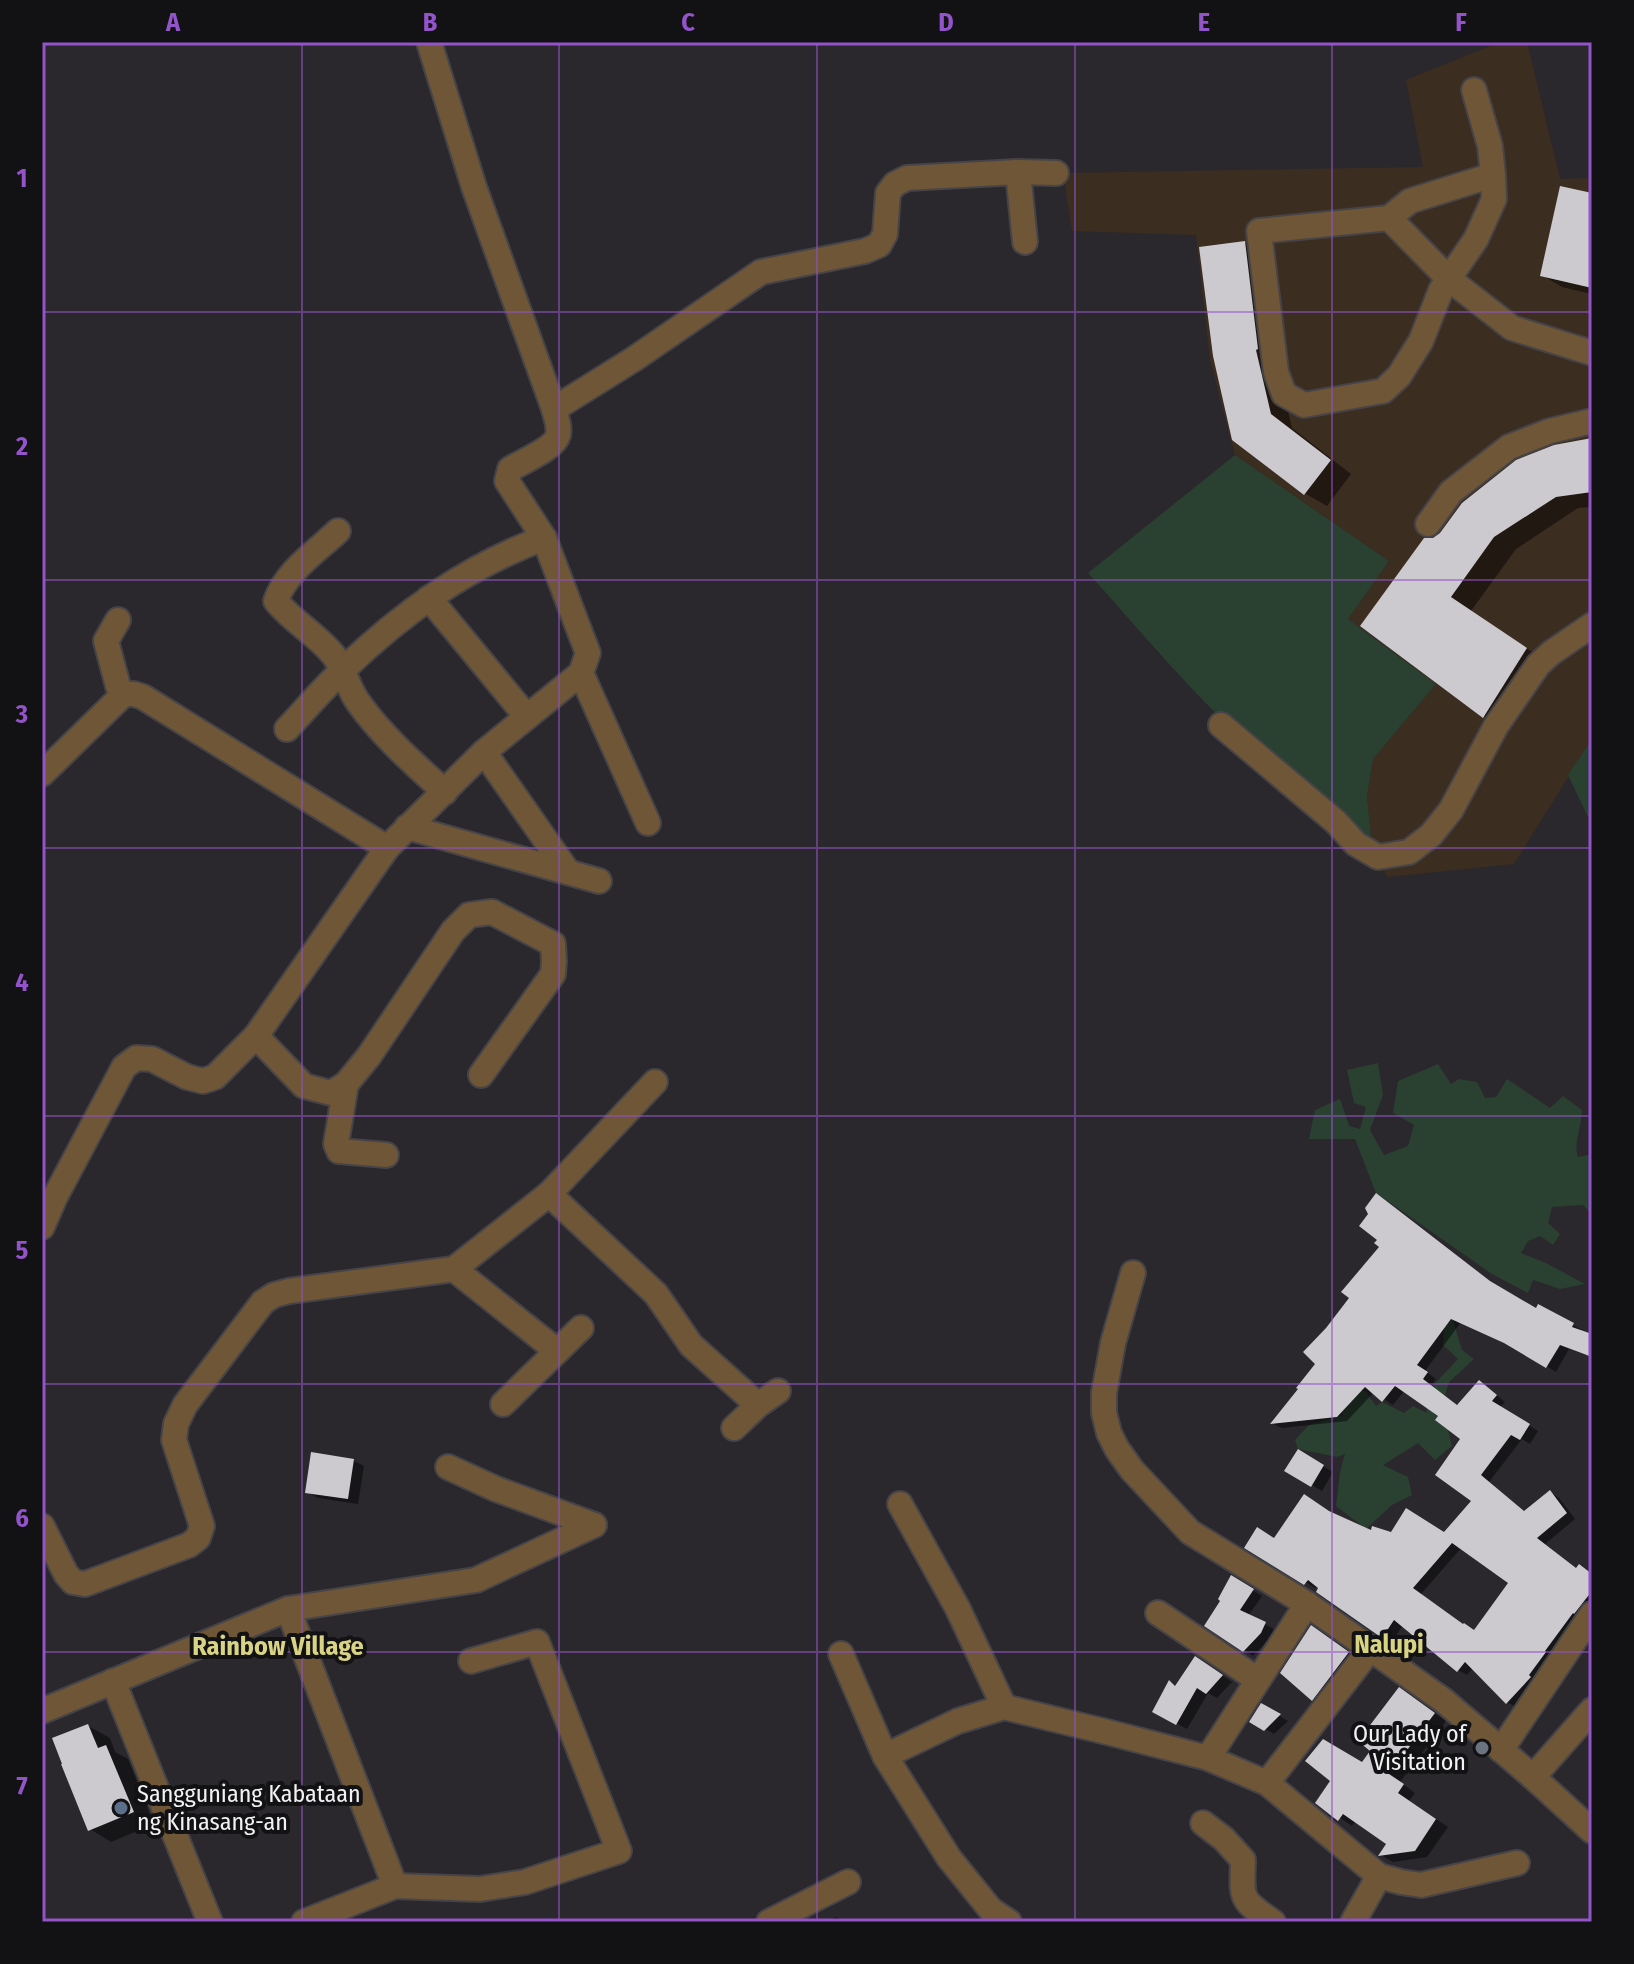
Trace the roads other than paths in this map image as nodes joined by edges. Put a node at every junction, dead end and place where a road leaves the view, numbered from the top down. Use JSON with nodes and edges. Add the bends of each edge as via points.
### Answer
{"nodes":[{"id":1,"x":429,"y":42,"type":"edge"},
{"id":2,"x":1474,"y":90,"type":"dead end"},
{"id":3,"x":1018,"y":172,"type":"junction"},
{"id":4,"x":1056,"y":173,"type":"dead end"},
{"id":5,"x":1493,"y":175,"type":"junction"},
{"id":6,"x":1389,"y":218,"type":"junction"},
{"id":7,"x":1025,"y":242,"type":"dead end"},
{"id":8,"x":1449,"y":279,"type":"junction"},
{"id":9,"x":1592,"y":353,"type":"edge"},
{"id":10,"x":554,"y":409,"type":"junction"},
{"id":11,"x":1592,"y":421,"type":"edge"},
{"id":12,"x":1428,"y":524,"type":"dead end"},
{"id":13,"x":338,"y":531,"type":"dead end"},
{"id":14,"x":544,"y":538,"type":"junction"},
{"id":15,"x":429,"y":598,"type":"junction"},
{"id":16,"x":118,"y":620,"type":"dead end"},
{"id":17,"x":1592,"y":625,"type":"edge"},
{"id":18,"x":342,"y":670,"type":"junction"},
{"id":19,"x":581,"y":673,"type":"junction"},
{"id":20,"x":124,"y":694,"type":"junction"},
{"id":21,"x":527,"y":717,"type":"junction"},
{"id":22,"x":1221,"y":725,"type":"dead end"},
{"id":23,"x":287,"y":729,"type":"dead end"},
{"id":24,"x":484,"y":752,"type":"junction"},
{"id":25,"x":42,"y":774,"type":"edge"},
{"id":26,"x":445,"y":792,"type":"junction"},
{"id":27,"x":648,"y":823,"type":"dead end"},
{"id":28,"x":407,"y":827,"type":"junction"},
{"id":29,"x":387,"y":848,"type":"junction"},
{"id":30,"x":568,"y":872,"type":"junction"},
{"id":31,"x":599,"y":881,"type":"dead end"},
{"id":32,"x":256,"y":1036,"type":"junction"},
{"id":33,"x":481,"y":1075,"type":"dead end"},
{"id":34,"x":655,"y":1082,"type":"dead end"},
{"id":35,"x":346,"y":1084,"type":"junction"},
{"id":36,"x":386,"y":1155,"type":"dead end"},
{"id":37,"x":549,"y":1194,"type":"junction"},
{"id":38,"x":42,"y":1227,"type":"edge"},
{"id":39,"x":454,"y":1269,"type":"junction"},
{"id":40,"x":1133,"y":1273,"type":"dead end"},
{"id":41,"x":581,"y":1328,"type":"dead end"},
{"id":42,"x":557,"y":1351,"type":"junction"},
{"id":43,"x":778,"y":1391,"type":"dead end"},
{"id":44,"x":503,"y":1404,"type":"dead end"},
{"id":45,"x":758,"y":1405,"type":"junction"},
{"id":46,"x":734,"y":1428,"type":"dead end"},
{"id":47,"x":448,"y":1467,"type":"dead end"},
{"id":48,"x":900,"y":1504,"type":"dead end"},
{"id":49,"x":42,"y":1526,"type":"edge"},
{"id":50,"x":1307,"y":1604,"type":"junction"},
{"id":51,"x":288,"y":1609,"type":"junction"},
{"id":52,"x":1158,"y":1613,"type":"dead end"},
{"id":53,"x":1592,"y":1614,"type":"edge"},
{"id":54,"x":1371,"y":1648,"type":"junction"},
{"id":55,"x":841,"y":1654,"type":"dead end"},
{"id":56,"x":471,"y":1661,"type":"dead end"},
{"id":57,"x":1258,"y":1680,"type":"junction"},
{"id":58,"x":113,"y":1681,"type":"junction"},
{"id":59,"x":1004,"y":1707,"type":"junction"},
{"id":60,"x":1592,"y":1710,"type":"edge"},
{"id":61,"x":42,"y":1711,"type":"edge"},
{"id":62,"x":1501,"y":1750,"type":"junction"},
{"id":63,"x":885,"y":1756,"type":"junction"},
{"id":64,"x":1208,"y":1758,"type":"junction"},
{"id":65,"x":1533,"y":1777,"type":"junction"},
{"id":66,"x":1267,"y":1783,"type":"junction"},
{"id":67,"x":1203,"y":1823,"type":"dead end"},
{"id":68,"x":1592,"y":1831,"type":"edge"},
{"id":69,"x":1517,"y":1863,"type":"dead end"},
{"id":70,"x":1379,"y":1876,"type":"junction"},
{"id":71,"x":848,"y":1882,"type":"dead end"},
{"id":72,"x":395,"y":1886,"type":"junction"},
{"id":73,"x":210,"y":1922,"type":"edge"},
{"id":74,"x":304,"y":1922,"type":"edge"},
{"id":75,"x":769,"y":1922,"type":"edge"},
{"id":76,"x":1009,"y":1922,"type":"edge"},
{"id":77,"x":1273,"y":1922,"type":"edge"},
{"id":78,"x":1353,"y":1922,"type":"edge"}],
"edges":[{"from":1,"to":10,"type":"street","via":[[474,187]]},
{"from":2,"to":5,"type":"street"},
{"from":3,"to":4,"type":"street"},
{"from":3,"to":7,"type":"street"},
{"from":3,"to":10,"type":"street","via":[[907,178],[895,184],[888,193],[885,234],[879,245],[761,272]]},
{"from":5,"to":6,"type":"street","via":[[1410,201]]},
{"from":5,"to":8,"type":"street","via":[[1494,199]]},
{"from":6,"to":8,"type":"street"},
{"from":6,"to":8,"type":"street","via":[[1259,231],[1276,372],[1284,394],[1304,405],[1383,391],[1421,341]]},
{"from":8,"to":9,"type":"street","via":[[1512,328]]},
{"from":10,"to":14,"type":"street","via":[[554,443],[510,469],[507,481]]},
{"from":11,"to":12,"type":"street","via":[[1509,447],[1451,492]]},
{"from":13,"to":18,"type":"street","via":[[284,584],[276,601]]},
{"from":14,"to":15,"type":"street","via":[[483,564]]},
{"from":14,"to":19,"type":"street","via":[[588,653]]},
{"from":15,"to":18,"type":"street"},
{"from":15,"to":21,"type":"street"},
{"from":16,"to":20,"type":"street","via":[[106,641]]},
{"from":17,"to":22,"type":"street","via":[[1538,665],[1496,726],[1451,810],[1409,852],[1378,857],[1356,844]]},
{"from":18,"to":23,"type":"street"},
{"from":18,"to":26,"type":"street","via":[[369,715]]},
{"from":19,"to":21,"type":"street"},
{"from":19,"to":27,"type":"street"},
{"from":20,"to":25,"type":"street"},
{"from":20,"to":29,"type":"street","via":[[143,697]]},
{"from":21,"to":24,"type":"street"},
{"from":24,"to":26,"type":"street"},
{"from":24,"to":30,"type":"street"},
{"from":26,"to":28,"type":"street"},
{"from":28,"to":29,"type":"street"},
{"from":28,"to":30,"type":"street"},
{"from":29,"to":32,"type":"street"},
{"from":30,"to":31,"type":"street"},
{"from":32,"to":35,"type":"street","via":[[304,1086],[331,1093]]},
{"from":32,"to":38,"type":"street","via":[[215,1077],[203,1081],[152,1059],[136,1058],[124,1067]]},
{"from":33,"to":35,"type":"street","via":[[553,974],[554,961],[553,944],[492,912],[469,915],[453,931]]},
{"from":34,"to":37,"type":"street"},
{"from":35,"to":36,"type":"street","via":[[339,1151]]},
{"from":37,"to":39,"type":"street"},
{"from":37,"to":45,"type":"street","via":[[656,1294],[691,1345]]},
{"from":39,"to":42,"type":"street"},
{"from":39,"to":49,"type":"street","via":[[289,1291],[263,1302],[176,1424],[174,1440],[202,1526],[189,1545],[85,1584],[66,1574]]},
{"from":40,"to":50,"type":"street","via":[[1104,1393],[1109,1433],[1117,1449],[1190,1532]]},
{"from":41,"to":42,"type":"street"},
{"from":42,"to":44,"type":"street"},
{"from":43,"to":45,"type":"street"},
{"from":45,"to":46,"type":"street"},
{"from":47,"to":51,"type":"street","via":[[594,1525],[476,1580]]},
{"from":48,"to":59,"type":"street"},
{"from":50,"to":54,"type":"street"},
{"from":50,"to":57,"type":"street"},
{"from":51,"to":58,"type":"street"},
{"from":51,"to":72,"type":"street"},
{"from":52,"to":57,"type":"street"},
{"from":53,"to":62,"type":"street"},
{"from":54,"to":62,"type":"street"},
{"from":54,"to":66,"type":"street"},
{"from":55,"to":63,"type":"street"},
{"from":56,"to":72,"type":"street","via":[[537,1642],[619,1851],[525,1882],[480,1889]]},
{"from":57,"to":64,"type":"street"},
{"from":58,"to":61,"type":"street"},
{"from":58,"to":73,"type":"street"},
{"from":59,"to":63,"type":"street","via":[[958,1721]]},
{"from":59,"to":64,"type":"street"},
{"from":60,"to":65,"type":"street"},
{"from":62,"to":65,"type":"street"},
{"from":63,"to":76,"type":"street","via":[[949,1858],[991,1910]]},
{"from":64,"to":66,"type":"street"},
{"from":65,"to":68,"type":"street"},
{"from":66,"to":70,"type":"street"},
{"from":67,"to":77,"type":"street","via":[[1243,1860],[1242,1894]]},
{"from":69,"to":70,"type":"street","via":[[1421,1885]]},
{"from":70,"to":78,"type":"street"},
{"from":71,"to":75,"type":"street"},
{"from":72,"to":74,"type":"street"}]}
